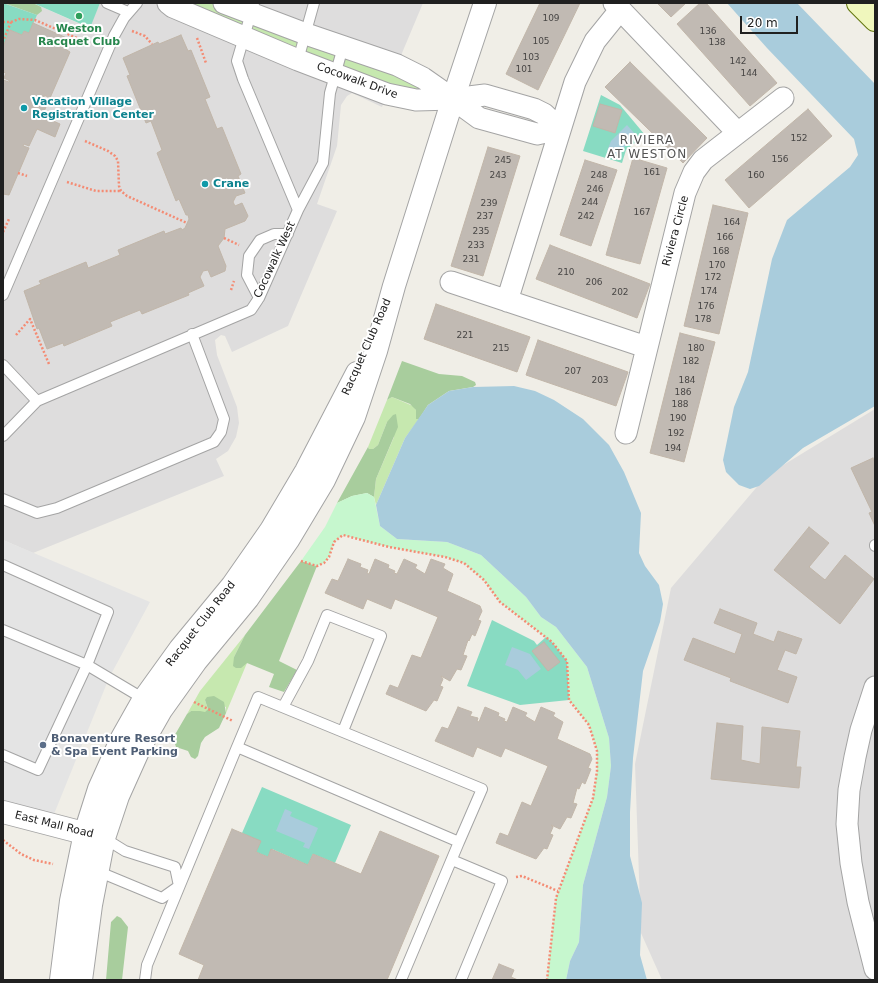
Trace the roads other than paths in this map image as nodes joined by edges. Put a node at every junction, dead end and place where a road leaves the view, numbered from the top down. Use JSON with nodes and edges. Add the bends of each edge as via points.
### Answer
{"nodes":[{"id":1,"x":107,"y":3,"type":"edge"},
{"id":2,"x":137,"y":3,"type":"edge"},
{"id":3,"x":168,"y":3,"type":"edge"},
{"id":4,"x":224,"y":3,"type":"edge"},
{"id":5,"x":314,"y":3,"type":"edge"},
{"id":6,"x":485,"y":3,"type":"edge"},
{"id":7,"x":496,"y":3,"type":"edge"},
{"id":8,"x":858,"y":3,"type":"edge"},
{"id":9,"x":617,"y":6,"type":"edge"},
{"id":10,"x":253,"y":8,"type":"edge"},
{"id":11,"x":128,"y":12,"type":"junction"},
{"id":12,"x":875,"y":20,"type":"edge"},
{"id":13,"x":306,"y":34,"type":"junction"},
{"id":14,"x":244,"y":36,"type":"junction"},
{"id":15,"x":343,"y":47,"type":"junction"},
{"id":16,"x":298,"y":60,"type":"junction"},
{"id":17,"x":335,"y":74,"type":"junction"},
{"id":18,"x":783,"y":98,"type":"dead end"},
{"id":19,"x":453,"y":99,"type":"junction"},
{"id":20,"x":560,"y":129,"type":"junction"},
{"id":21,"x":737,"y":132,"type":"junction"},
{"id":22,"x":298,"y":210,"type":"junction"},
{"id":23,"x":288,"y":234,"type":"junction"},
{"id":24,"x":451,"y":282,"type":"dead end"},
{"id":25,"x":394,"y":286,"type":"junction"},
{"id":26,"x":3,"y":295,"type":"edge"},
{"id":27,"x":259,"y":298,"type":"junction"},
{"id":28,"x":507,"y":301,"type":"junction"},
{"id":29,"x":192,"y":334,"type":"junction"},
{"id":30,"x":646,"y":347,"type":"junction"},
{"id":31,"x":3,"y":365,"type":"edge"},
{"id":32,"x":37,"y":401,"type":"junction"},
{"id":33,"x":626,"y":433,"type":"dead end"},
{"id":34,"x":3,"y":436,"type":"edge"},
{"id":35,"x":3,"y":499,"type":"edge"},
{"id":36,"x":3,"y":565,"type":"edge"},
{"id":37,"x":3,"y":630,"type":"edge"},
{"id":38,"x":86,"y":665,"type":"junction"},
{"id":39,"x":875,"y":687,"type":"edge"},
{"id":40,"x":144,"y":699,"type":"junction"},
{"id":41,"x":283,"y":707,"type":"junction"},
{"id":42,"x":343,"y":731,"type":"junction"},
{"id":43,"x":238,"y":747,"type":"junction"},
{"id":44,"x":3,"y":756,"type":"edge"},
{"id":45,"x":3,"y":812,"type":"edge"},
{"id":46,"x":95,"y":836,"type":"junction"},
{"id":47,"x":459,"y":842,"type":"junction"},
{"id":48,"x":452,"y":860,"type":"junction"},
{"id":49,"x":97,"y":873,"type":"junction"},
{"id":50,"x":179,"y":886,"type":"junction"},
{"id":51,"x":874,"y":958,"type":"edge"},
{"id":52,"x":61,"y":980,"type":"edge"},
{"id":53,"x":81,"y":980,"type":"edge"},
{"id":54,"x":145,"y":980,"type":"edge"},
{"id":55,"x":402,"y":980,"type":"edge"},
{"id":56,"x":461,"y":980,"type":"edge"}],
"edges":[{"from":1,"to":11,"type":"lane"},
{"from":2,"to":11,"type":"lane"},
{"from":3,"to":14,"type":"street","name":"Cocowalk Drive","via":[[172,7]]},
{"from":4,"to":10,"type":"street"},
{"from":5,"to":13,"type":"lane"},
{"from":6,"to":19,"type":"street","name":"Racquet Club Road"},
{"from":7,"to":19,"type":"street","name":"Racquet Club Road"},
{"from":8,"to":12,"type":"main road"},
{"from":9,"to":20,"type":"street","via":[[586,57]]},
{"from":9,"to":21,"type":"street"},
{"from":10,"to":13,"type":"street"},
{"from":10,"to":14,"type":"lane","name":"Cocowalk West"},
{"from":11,"to":26,"type":"lane","via":[[114,36]]},
{"from":13,"to":15,"type":"street"},
{"from":13,"to":16,"type":"lane"},
{"from":14,"to":16,"type":"street","name":"Cocowalk Drive"},
{"from":14,"to":22,"type":"lane","name":"Cocowalk West","via":[[237,56],[238,65]]},
{"from":15,"to":17,"type":"lane"},
{"from":15,"to":19,"type":"street","via":[[397,65],[423,78]]},
{"from":16,"to":17,"type":"street","name":"Cocowalk Drive"},
{"from":17,"to":19,"type":"street","name":"Cocowalk Drive","via":[[387,94],[416,100]]},
{"from":17,"to":22,"type":"lane","via":[[328,105],[323,163]]},
{"from":18,"to":21,"type":"street","name":"Riviera Circle"},
{"from":19,"to":20,"type":"street","via":[[479,118],[537,134]]},
{"from":19,"to":25,"type":"street","name":"Racquet Club Road"},
{"from":20,"to":28,"type":"street"},
{"from":21,"to":30,"type":"street","name":"Riviera Circle","via":[[703,160],[694,172],[684,194]]},
{"from":22,"to":23,"type":"lane","name":"Cocowalk West"},
{"from":23,"to":27,"type":"lane","name":"Cocowalk West"},
{"from":23,"to":27,"type":"lane","via":[[274,234],[260,240],[254,245],[249,256],[247,275]]},
{"from":24,"to":28,"type":"street"},
{"from":25,"to":40,"type":"street","name":"Racquet Club Road","via":[[350,387],[310,464],[271,530],[232,586],[180,649]]},
{"from":25,"to":46,"type":"street","name":"Racquet Club Road","via":[[366,384],[337,456],[284,547],[161,710]]},
{"from":27,"to":29,"type":"lane","name":"Cocowalk West","via":[[251,310]]},
{"from":28,"to":30,"type":"street"},
{"from":29,"to":32,"type":"lane","name":"Cocowalk West"},
{"from":29,"to":35,"type":"lane","via":[[224,419],[221,432],[214,442],[57,508],[37,513]]},
{"from":30,"to":33,"type":"street","name":"Riviera Circle"},
{"from":31,"to":32,"type":"lane"},
{"from":32,"to":34,"type":"lane","name":"Cocowalk West"},
{"from":36,"to":38,"type":"lane","via":[[108,612]]},
{"from":37,"to":38,"type":"lane"},
{"from":38,"to":40,"type":"lane"},
{"from":38,"to":44,"type":"lane","via":[[38,770]]},
{"from":39,"to":51,"type":"street","via":[[855,757],[849,790],[847,824],[858,902]]},
{"from":40,"to":46,"type":"street","name":"Racquet Club Road","via":[[122,738],[99,789]]},
{"from":41,"to":42,"type":"lane"},
{"from":41,"to":42,"type":"lane","via":[[308,662],[327,615],[381,636]]},
{"from":41,"to":43,"type":"lane","via":[[258,697]]},
{"from":42,"to":47,"type":"lane","via":[[482,789]]},
{"from":43,"to":47,"type":"lane"},
{"from":43,"to":50,"type":"lane"},
{"from":45,"to":46,"type":"street","name":"East Mall Road"},
{"from":46,"to":49,"type":"street","name":"Racquet Club Road"},
{"from":46,"to":50,"type":"lane","via":[[125,850],[175,867]]},
{"from":46,"to":52,"type":"street","name":"Racquet Club Road","via":[[71,902]]},
{"from":47,"to":48,"type":"lane"},
{"from":48,"to":55,"type":"lane"},
{"from":48,"to":56,"type":"lane","via":[[502,881]]},
{"from":49,"to":50,"type":"lane","via":[[162,898]]},
{"from":49,"to":53,"type":"street","name":"Racquet Club Road"},
{"from":50,"to":54,"type":"lane","via":[[146,965]]}]}
